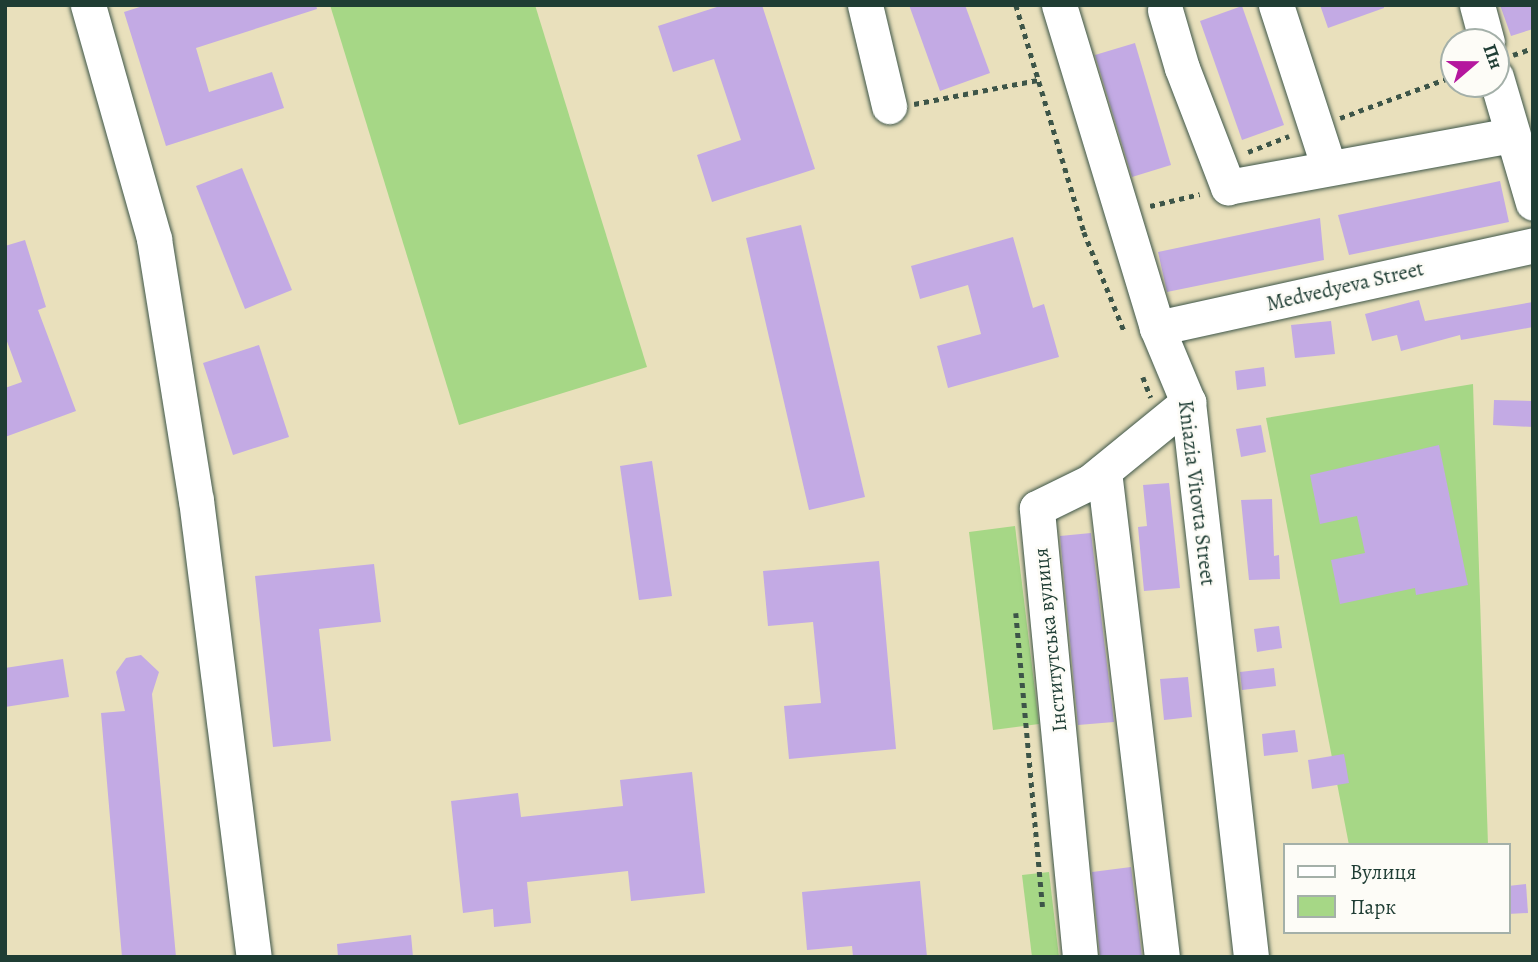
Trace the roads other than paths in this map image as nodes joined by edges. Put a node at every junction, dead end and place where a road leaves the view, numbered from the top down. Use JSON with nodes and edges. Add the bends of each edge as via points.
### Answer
{"nodes":[{"id":1,"x":88,"y":5,"type":"edge"},
{"id":2,"x":865,"y":5,"type":"edge"},
{"id":3,"x":1059,"y":5,"type":"edge"},
{"id":4,"x":1276,"y":5,"type":"edge"},
{"id":5,"x":1477,"y":5,"type":"edge"},
{"id":6,"x":1170,"y":7,"type":"edge"},
{"id":7,"x":1483,"y":28,"type":"edge"},
{"id":8,"x":1502,"y":98,"type":"edge"},
{"id":9,"x":889,"y":106,"type":"road end"},
{"id":10,"x":1512,"y":135,"type":"junction"},
{"id":11,"x":1329,"y":169,"type":"junction"},
{"id":12,"x":1533,"y":203,"type":"edge"},
{"id":13,"x":1533,"y":244,"type":"edge"},
{"id":14,"x":1142,"y":332,"type":"junction"},
{"id":15,"x":1188,"y":402,"type":"junction"},
{"id":16,"x":1104,"y":471,"type":"junction"},
{"id":17,"x":254,"y":957,"type":"edge"},
{"id":18,"x":1080,"y":957,"type":"edge"},
{"id":19,"x":1162,"y":957,"type":"edge"},
{"id":20,"x":1251,"y":957,"type":"edge"}],
"edges":[{"from":1,"to":17,"type":"street","via":[[154,239],[196,500]]},
{"from":2,"to":9,"type":"street"},
{"from":3,"to":14,"type":"street","name":"Kniazia Vitovta Street","via":[[1121,214]]},
{"from":4,"to":11,"type":"street"},
{"from":5,"to":7,"type":"street"},
{"from":6,"to":11,"type":"street","via":[[1182,68],[1228,187]]},
{"from":8,"to":10,"type":"street"},
{"from":10,"to":11,"type":"street"},
{"from":10,"to":12,"type":"street"},
{"from":13,"to":14,"type":"street","name":"Medvedyeva Street"},
{"from":14,"to":15,"type":"street","name":"Kniazia Vitovta Street"},
{"from":15,"to":16,"type":"street","name":"Інститутська вулиця"},
{"from":15,"to":20,"type":"street","name":"Kniazia Vitovta Street"},
{"from":16,"to":18,"type":"street","name":"Інститутська вулиця","via":[[1037,508]]},
{"from":16,"to":19,"type":"street"}]}
